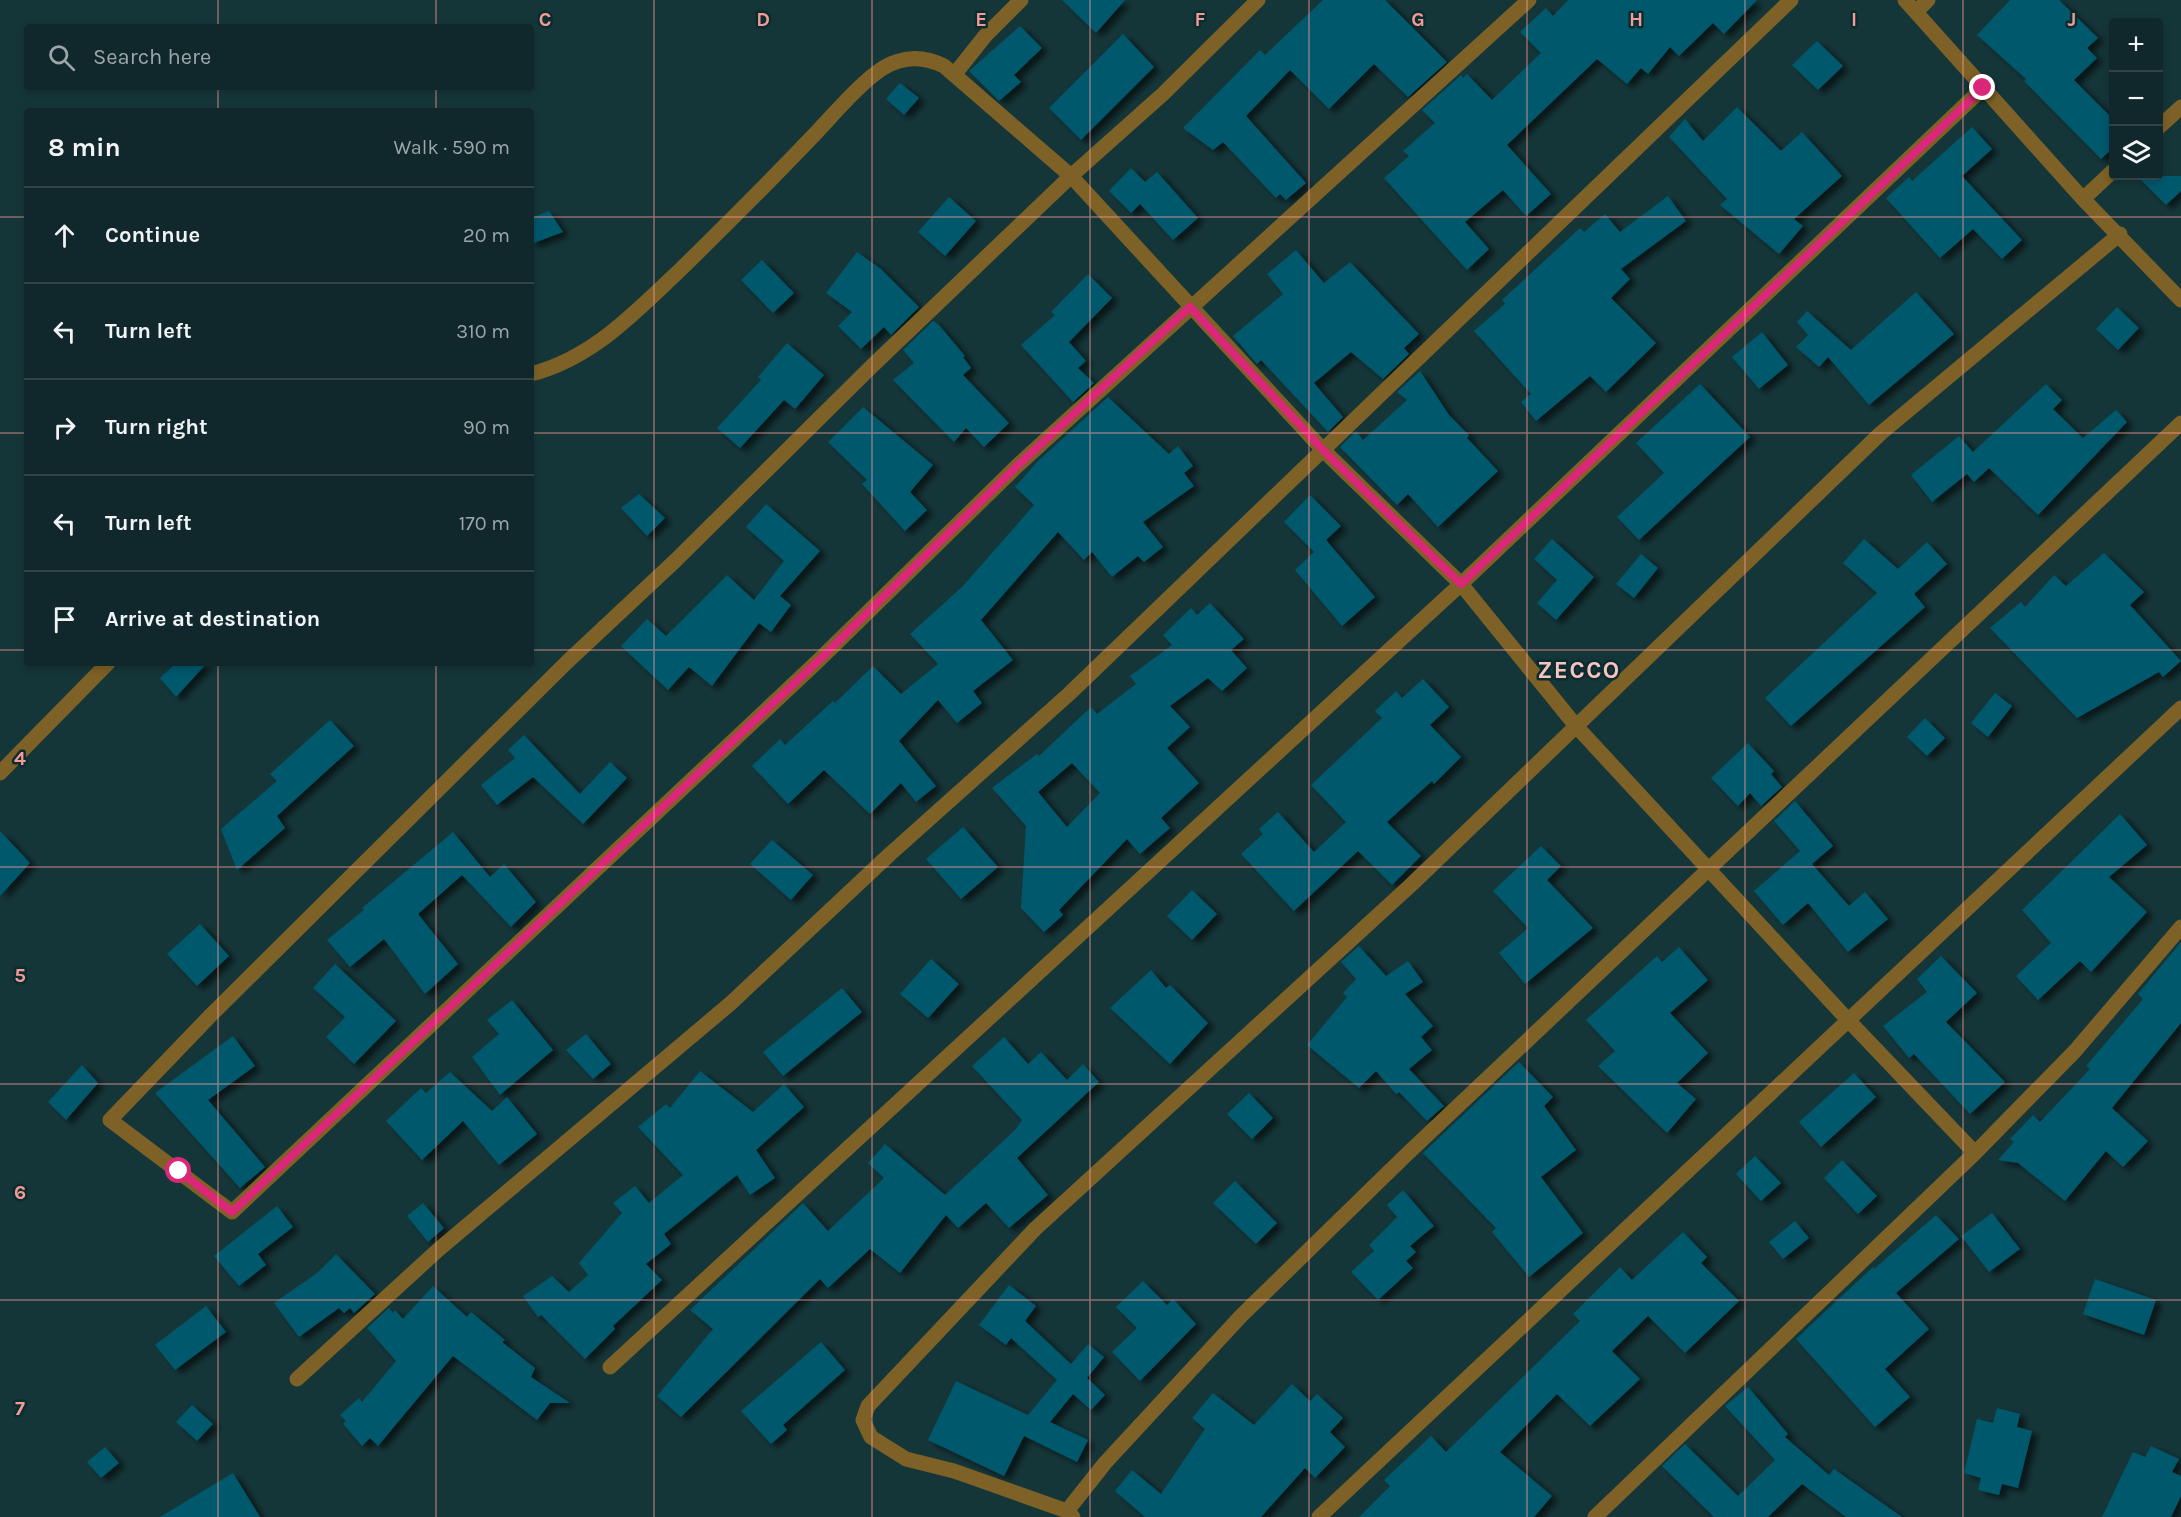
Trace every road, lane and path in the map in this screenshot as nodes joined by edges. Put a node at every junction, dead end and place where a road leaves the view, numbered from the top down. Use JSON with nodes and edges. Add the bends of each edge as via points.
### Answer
{"nodes":[{"id":1,"x":1021,"y":0,"type":"edge"},
{"id":2,"x":1258,"y":0,"type":"edge"},
{"id":3,"x":1529,"y":0,"type":"edge"},
{"id":4,"x":1791,"y":0,"type":"edge"},
{"id":5,"x":1905,"y":0,"type":"edge"},
{"id":6,"x":1928,"y":0,"type":"edge"},
{"id":7,"x":1916,"y":12,"type":"junction"},
{"id":8,"x":954,"y":75,"type":"junction"},
{"id":9,"x":1983,"y":88,"type":"junction"},
{"id":10,"x":2181,"y":107,"type":"edge"},
{"id":11,"x":2160,"y":126,"type":"edge"},
{"id":12,"x":2109,"y":175,"type":"edge"},
{"id":13,"x":1071,"y":176,"type":"junction"},
{"id":14,"x":2083,"y":199,"type":"junction"},
{"id":15,"x":2120,"y":234,"type":"junction"},
{"id":16,"x":2181,"y":300,"type":"edge"},
{"id":17,"x":1190,"y":307,"type":"junction"},
{"id":18,"x":534,"y":373,"type":"edge"},
{"id":19,"x":2181,"y":423,"type":"edge"},
{"id":20,"x":1324,"y":451,"type":"junction"},
{"id":21,"x":1461,"y":584,"type":"junction"},
{"id":22,"x":105,"y":666,"type":"edge"},
{"id":23,"x":2181,"y":708,"type":"edge"},
{"id":24,"x":1576,"y":726,"type":"junction"},
{"id":25,"x":0,"y":773,"type":"edge"},
{"id":26,"x":1709,"y":870,"type":"junction"},
{"id":27,"x":2181,"y":927,"type":"edge"},
{"id":28,"x":1847,"y":1019,"type":"junction"},
{"id":29,"x":1975,"y":1153,"type":"junction"},
{"id":30,"x":610,"y":1367,"type":"dead end"},
{"id":31,"x":297,"y":1379,"type":"dead end"},
{"id":32,"x":1070,"y":1514,"type":"edge"},
{"id":33,"x":1319,"y":1517,"type":"edge"},
{"id":34,"x":1595,"y":1517,"type":"edge"}],
"edges":[{"from":1,"to":8,"type":"street"},
{"from":2,"to":13,"type":"street"},
{"from":3,"to":17,"type":"street"},
{"from":4,"to":20,"type":"street"},
{"from":5,"to":7,"type":"street"},
{"from":6,"to":7,"type":"street"},
{"from":7,"to":9,"type":"street"},
{"from":8,"to":13,"type":"street"},
{"from":8,"to":18,"type":"street","via":[[929,59],[902,60],[884,68],[609,336],[584,352]]},
{"from":9,"to":14,"type":"street"},
{"from":9,"to":21,"type":"street"},
{"from":10,"to":11,"type":"street"},
{"from":12,"to":14,"type":"street"},
{"from":13,"to":17,"type":"street"},
{"from":13,"to":17,"type":"street","via":[[559,670],[110,1120],[232,1212],[811,668],[1017,466]]},
{"from":14,"to":15,"type":"street"},
{"from":15,"to":16,"type":"street"},
{"from":15,"to":24,"type":"street","via":[[1881,434]]},
{"from":17,"to":20,"type":"street"},
{"from":19,"to":26,"type":"street"},
{"from":20,"to":21,"type":"street"},
{"from":20,"to":31,"type":"street","via":[[1069,694],[731,1003],[438,1250]]},
{"from":21,"to":24,"type":"street"},
{"from":21,"to":30,"type":"street"},
{"from":22,"to":25,"type":"street"},
{"from":23,"to":28,"type":"street"},
{"from":24,"to":26,"type":"street"},
{"from":24,"to":32,"type":"street","via":[[1403,892],[1035,1229],[868,1406],[863,1420],[871,1437],[906,1459]]},
{"from":26,"to":28,"type":"street"},
{"from":26,"to":32,"type":"street","via":[[1241,1316],[1105,1463]]},
{"from":27,"to":29,"type":"street","via":[[2075,1051]]},
{"from":28,"to":29,"type":"street"},
{"from":28,"to":33,"type":"street"},
{"from":29,"to":34,"type":"street"}]}
